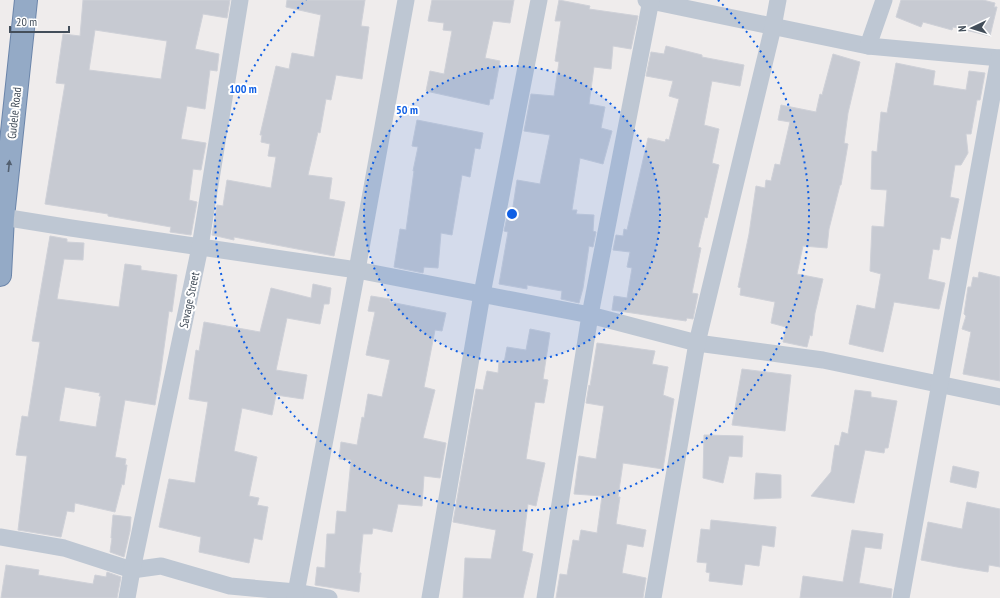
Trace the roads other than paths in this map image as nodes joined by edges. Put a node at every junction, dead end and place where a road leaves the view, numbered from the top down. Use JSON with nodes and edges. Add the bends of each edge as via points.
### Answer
{"nodes":[{"id":1,"x":26,"y":0,"type":"edge"},
{"id":2,"x":240,"y":0,"type":"edge"},
{"id":3,"x":406,"y":0,"type":"edge"},
{"id":4,"x":539,"y":0,"type":"edge"},
{"id":5,"x":649,"y":0,"type":"edge"},
{"id":6,"x":778,"y":0,"type":"edge"},
{"id":7,"x":884,"y":0,"type":"edge"},
{"id":8,"x":772,"y":26,"type":"junction"},
{"id":9,"x":868,"y":46,"type":"junction"},
{"id":10,"x":1000,"y":58,"type":"edge"},
{"id":11,"x":3,"y":217,"type":"junction"},
{"id":12,"x":200,"y":247,"type":"junction"},
{"id":13,"x":357,"y":270,"type":"junction"},
{"id":14,"x":0,"y":275,"type":"edge"},
{"id":15,"x":482,"y":294,"type":"junction"},
{"id":16,"x":590,"y":314,"type":"junction"},
{"id":17,"x":697,"y":343,"type":"junction"},
{"id":18,"x":940,"y":385,"type":"junction"},
{"id":19,"x":1000,"y":398,"type":"edge"},
{"id":20,"x":0,"y":537,"type":"edge"},
{"id":21,"x":132,"y":570,"type":"junction"},
{"id":22,"x":295,"y":595,"type":"edge"},
{"id":23,"x":128,"y":598,"type":"edge"},
{"id":24,"x":329,"y":598,"type":"edge"},
{"id":25,"x":430,"y":598,"type":"edge"},
{"id":26,"x":545,"y":598,"type":"edge"},
{"id":27,"x":653,"y":598,"type":"edge"},
{"id":28,"x":901,"y":598,"type":"edge"}],
"edges":[{"from":11,"to":1,"type":"highway","name":"Gudele Road","one_way":true},
{"from":2,"to":12,"type":"street","name":"Savage Street"},
{"from":3,"to":13,"type":"street"},
{"from":4,"to":15,"type":"street"},
{"from":5,"to":8,"type":"street"},
{"from":5,"to":16,"type":"street"},
{"from":6,"to":8,"type":"street"},
{"from":7,"to":9,"type":"street"},
{"from":8,"to":9,"type":"street"},
{"from":8,"to":17,"type":"street"},
{"from":9,"to":10,"type":"street"},
{"from":10,"to":18,"type":"street"},
{"from":11,"to":12,"type":"street"},
{"from":11,"to":14,"type":"highway","name":"Gudele Road"},
{"from":12,"to":13,"type":"street"},
{"from":12,"to":21,"type":"street","name":"Savage Street"},
{"from":13,"to":15,"type":"street"},
{"from":13,"to":22,"type":"street"},
{"from":15,"to":16,"type":"street"},
{"from":15,"to":25,"type":"street"},
{"from":16,"to":17,"type":"street"},
{"from":16,"to":26,"type":"street"},
{"from":17,"to":18,"type":"street","via":[[824,360]]},
{"from":17,"to":27,"type":"street"},
{"from":18,"to":19,"type":"street"},
{"from":18,"to":28,"type":"street"},
{"from":20,"to":21,"type":"street","via":[[64,548]]},
{"from":21,"to":22,"type":"street","via":[[161,566],[230,586]]},
{"from":21,"to":23,"type":"street","name":"Savage Street"},
{"from":22,"to":24,"type":"street"}]}
